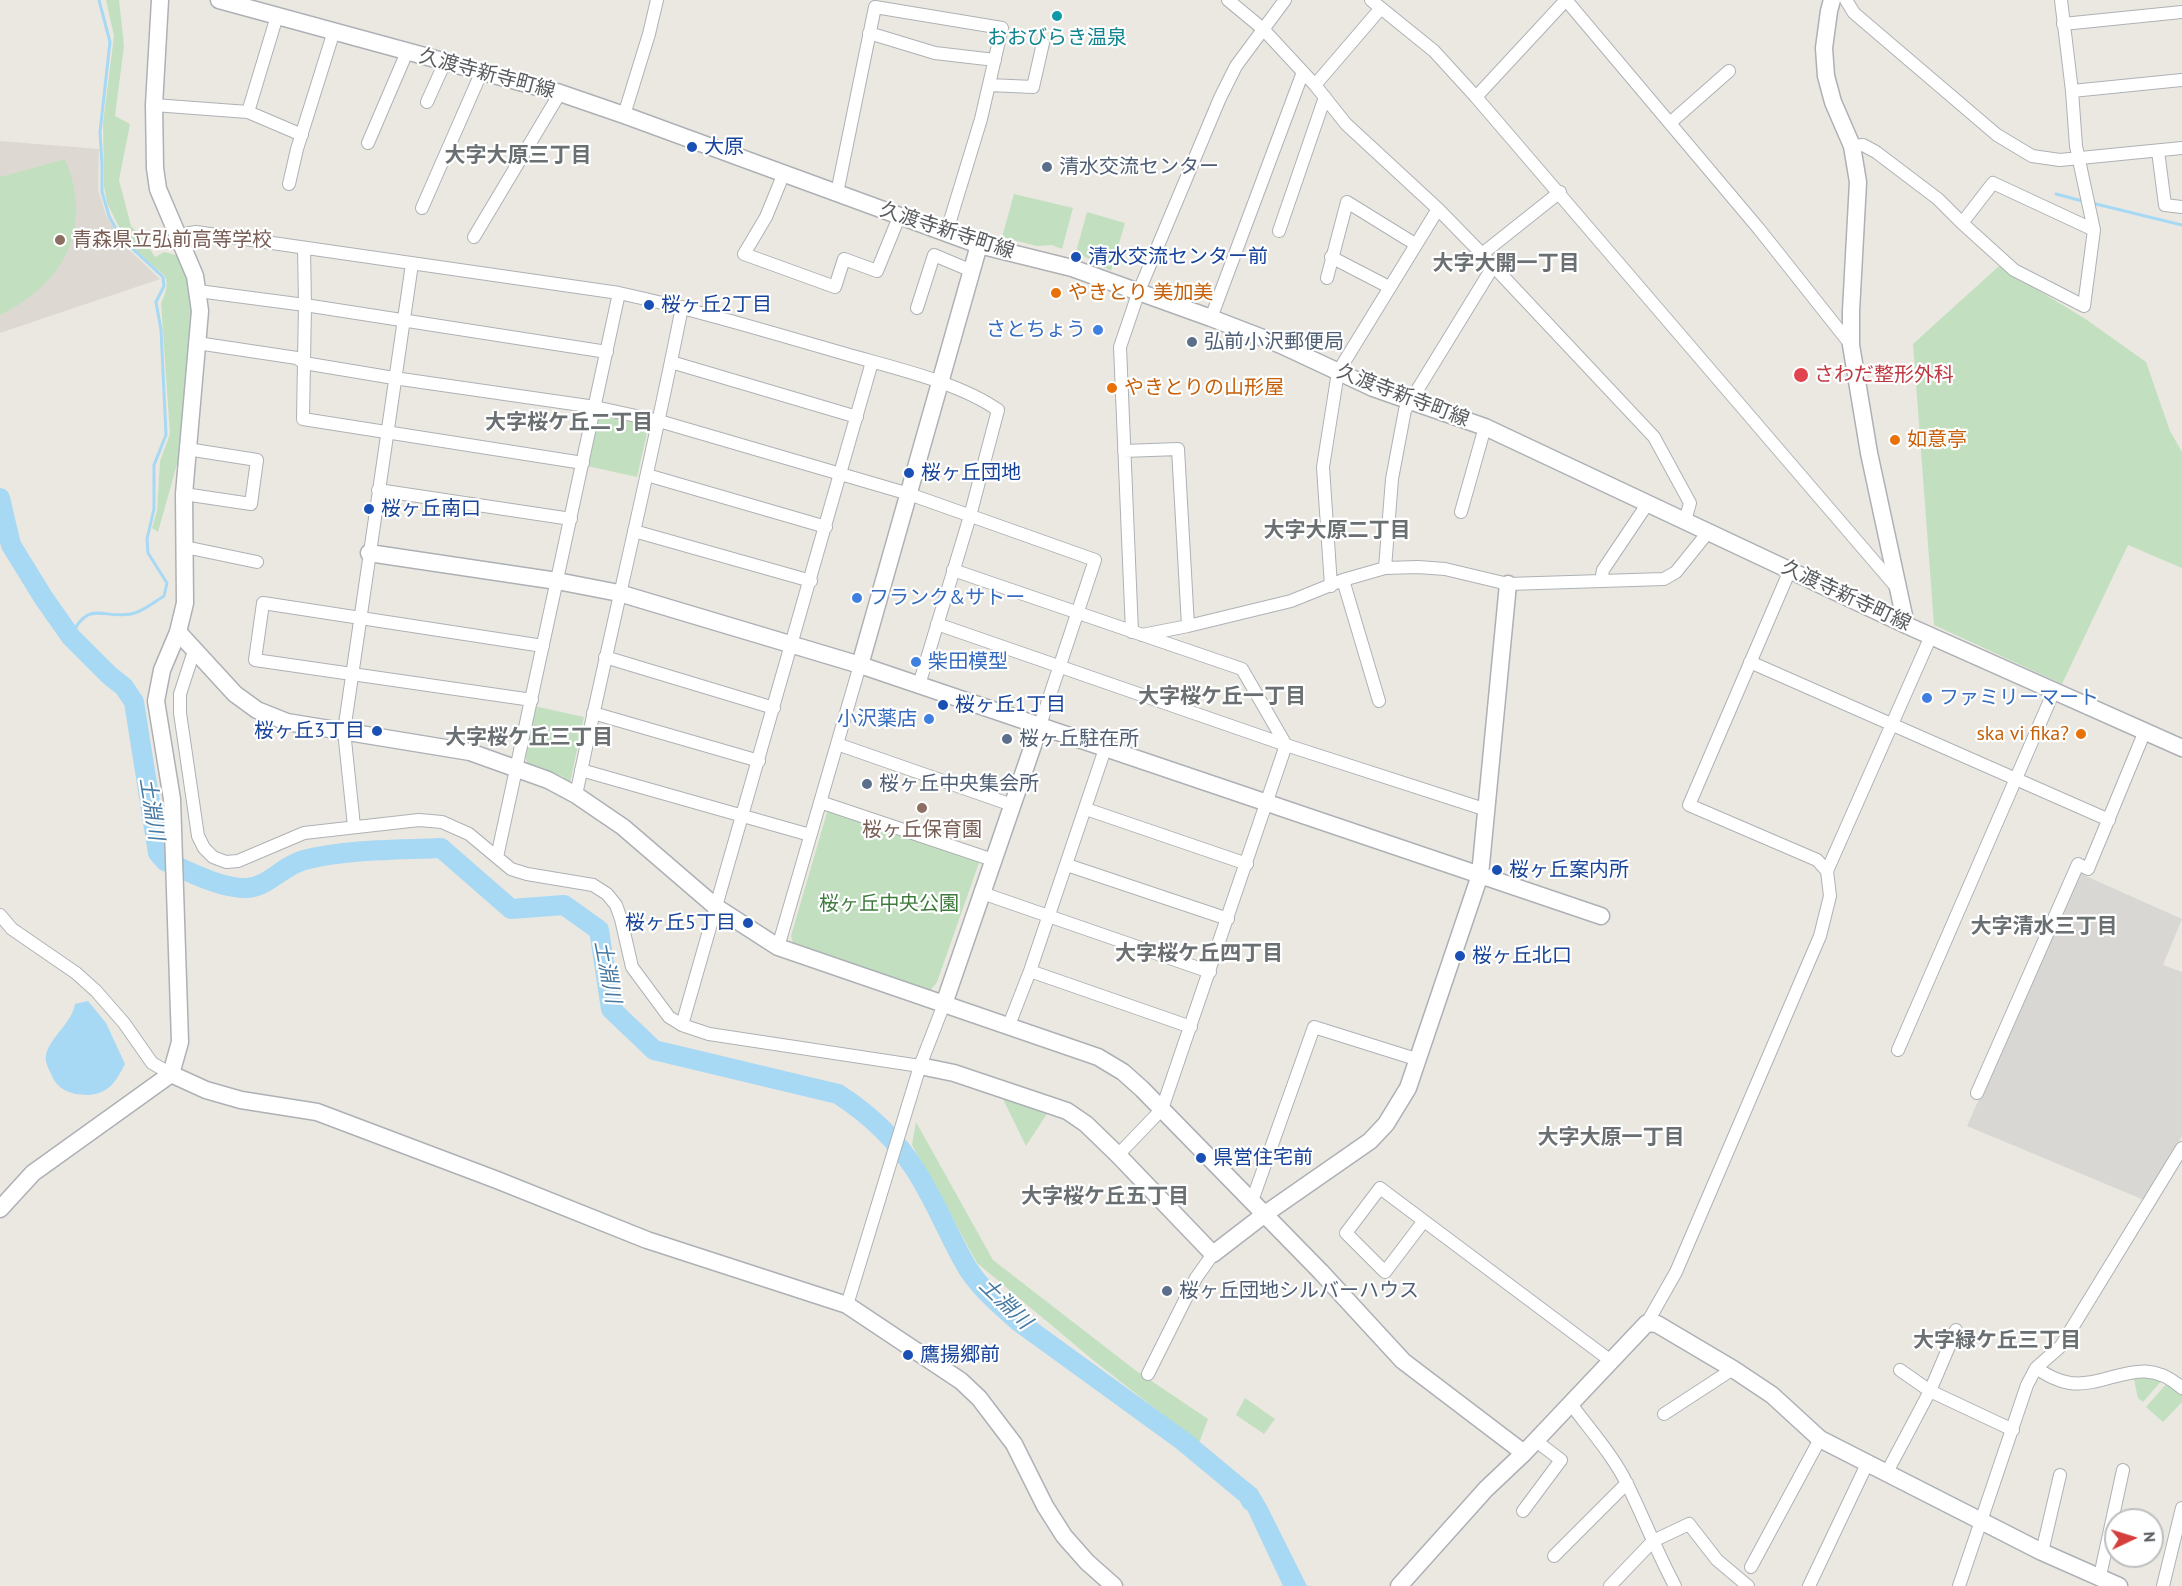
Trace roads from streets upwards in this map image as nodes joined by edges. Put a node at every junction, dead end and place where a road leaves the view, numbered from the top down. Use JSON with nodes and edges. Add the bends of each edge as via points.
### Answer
{"nodes":[{"id":1,"x":160,"y":0,"type":"edge"},
{"id":2,"x":219,"y":0,"type":"edge"},
{"id":3,"x":657,"y":0,"type":"edge"},
{"id":4,"x":1228,"y":0,"type":"edge"},
{"id":5,"x":1285,"y":0,"type":"edge"},
{"id":6,"x":1371,"y":0,"type":"edge"},
{"id":7,"x":1832,"y":0,"type":"edge"},
{"id":8,"x":1846,"y":0,"type":"edge"},
{"id":9,"x":2061,"y":0,"type":"edge"},
{"id":10,"x":1381,"y":9,"type":"junction"},
{"id":11,"x":2182,"y":12,"type":"edge"},
{"id":12,"x":277,"y":16,"type":"junction"},
{"id":13,"x":2064,"y":24,"type":"junction"},
{"id":14,"x":1263,"y":29,"type":"junction"},
{"id":15,"x":334,"y":31,"type":"junction"},
{"id":16,"x":869,"y":33,"type":"junction"},
{"id":17,"x":1043,"y":43,"type":"dead end"},
{"id":18,"x":406,"y":52,"type":"junction"},
{"id":19,"x":995,"y":60,"type":"junction"},
{"id":20,"x":445,"y":62,"type":"junction"},
{"id":21,"x":482,"y":71,"type":"junction"},
{"id":22,"x":1729,"y":71,"type":"dead end"},
{"id":23,"x":1303,"y":72,"type":"junction"},
{"id":24,"x":2182,"y":80,"type":"edge"},
{"id":25,"x":989,"y":85,"type":"junction"},
{"id":26,"x":1315,"y":85,"type":"junction"},
{"id":27,"x":2072,"y":91,"type":"junction"},
{"id":28,"x":560,"y":93,"type":"junction"},
{"id":29,"x":1325,"y":97,"type":"junction"},
{"id":30,"x":1476,"y":97,"type":"junction"},
{"id":31,"x":428,"y":102,"type":"dead end"},
{"id":32,"x":154,"y":105,"type":"junction"},
{"id":33,"x":248,"y":112,"type":"junction"},
{"id":34,"x":624,"y":115,"type":"junction"},
{"id":35,"x":1670,"y":123,"type":"junction"},
{"id":36,"x":302,"y":135,"type":"junction"},
{"id":37,"x":368,"y":143,"type":"dead end"},
{"id":38,"x":1852,"y":146,"type":"junction"},
{"id":39,"x":2182,"y":148,"type":"edge"},
{"id":40,"x":2158,"y":151,"type":"junction"},
{"id":41,"x":2079,"y":159,"type":"junction"},
{"id":42,"x":784,"y":173,"type":"junction"},
{"id":43,"x":289,"y":184,"type":"dead end"},
{"id":44,"x":1560,"y":192,"type":"junction"},
{"id":45,"x":837,"y":193,"type":"junction"},
{"id":46,"x":2182,"y":207,"type":"edge"},
{"id":47,"x":422,"y":208,"type":"dead end"},
{"id":48,"x":1438,"y":208,"type":"junction"},
{"id":49,"x":900,"y":217,"type":"junction"},
{"id":50,"x":1962,"y":223,"type":"junction"},
{"id":51,"x":1279,"y":231,"type":"dead end"},
{"id":52,"x":2094,"y":231,"type":"junction"},
{"id":53,"x":946,"y":234,"type":"junction"},
{"id":54,"x":179,"y":235,"type":"junction"},
{"id":55,"x":474,"y":237,"type":"dead end"},
{"id":56,"x":1415,"y":244,"type":"junction"},
{"id":57,"x":979,"y":245,"type":"junction"},
{"id":58,"x":304,"y":248,"type":"junction"},
{"id":59,"x":1482,"y":254,"type":"junction"},
{"id":60,"x":1331,"y":257,"type":"junction"},
{"id":61,"x":412,"y":264,"type":"junction"},
{"id":62,"x":1494,"y":265,"type":"junction"},
{"id":63,"x":972,"y":271,"type":"junction"},
{"id":64,"x":1327,"y":278,"type":"dead end"},
{"id":65,"x":1389,"y":287,"type":"junction"},
{"id":66,"x":198,"y":291,"type":"junction"},
{"id":67,"x":1139,"y":291,"type":"junction"},
{"id":68,"x":619,"y":293,"type":"junction"},
{"id":69,"x":305,"y":305,"type":"junction"},
{"id":70,"x":682,"y":307,"type":"junction"},
{"id":71,"x":917,"y":308,"type":"dead end"},
{"id":72,"x":1211,"y":318,"type":"junction"},
{"id":73,"x":403,"y":321,"type":"junction"},
{"id":74,"x":197,"y":343,"type":"junction"},
{"id":75,"x":1851,"y":345,"type":"junction"},
{"id":76,"x":607,"y":352,"type":"junction"},
{"id":77,"x":671,"y":362,"type":"junction"},
{"id":78,"x":872,"y":362,"type":"junction"},
{"id":79,"x":304,"y":363,"type":"junction"},
{"id":80,"x":1338,"y":372,"type":"junction"},
{"id":81,"x":394,"y":378,"type":"junction"},
{"id":82,"x":940,"y":383,"type":"junction"},
{"id":83,"x":1411,"y":401,"type":"junction"},
{"id":84,"x":595,"y":407,"type":"junction"},
{"id":85,"x":857,"y":417,"type":"junction"},
{"id":86,"x":659,"y":421,"type":"junction"},
{"id":87,"x":1485,"y":427,"type":"junction"},
{"id":88,"x":386,"y":433,"type":"junction"},
{"id":89,"x":187,"y":449,"type":"junction"},
{"id":90,"x":1124,"y":451,"type":"junction"},
{"id":91,"x":583,"y":463,"type":"junction"},
{"id":92,"x":841,"y":473,"type":"junction"},
{"id":93,"x":647,"y":475,"type":"junction"},
{"id":94,"x":378,"y":489,"type":"junction"},
{"id":95,"x":184,"y":494,"type":"junction"},
{"id":96,"x":909,"y":494,"type":"junction"},
{"id":97,"x":1648,"y":503,"type":"junction"},
{"id":98,"x":1461,"y":512,"type":"dead end"},
{"id":99,"x":970,"y":516,"type":"junction"},
{"id":100,"x":571,"y":519,"type":"junction"},
{"id":101,"x":1686,"y":520,"type":"junction"},
{"id":102,"x":826,"y":527,"type":"junction"},
{"id":103,"x":634,"y":531,"type":"junction"},
{"id":104,"x":1709,"y":531,"type":"junction"},
{"id":105,"x":185,"y":547,"type":"junction"},
{"id":106,"x":369,"y":553,"type":"junction"},
{"id":107,"x":257,"y":562,"type":"dead end"},
{"id":108,"x":1385,"y":568,"type":"junction"},
{"id":109,"x":953,"y":570,"type":"junction"},
{"id":110,"x":1790,"y":570,"type":"junction"},
{"id":111,"x":1343,"y":580,"type":"junction"},
{"id":112,"x":557,"y":581,"type":"junction"},
{"id":113,"x":811,"y":581,"type":"junction"},
{"id":114,"x":1601,"y":581,"type":"junction"},
{"id":115,"x":1509,"y":585,"type":"junction"},
{"id":116,"x":1331,"y":586,"type":"junction"},
{"id":117,"x":1899,"y":590,"type":"junction"},
{"id":118,"x":619,"y":593,"type":"junction"},
{"id":119,"x":1077,"y":614,"type":"junction"},
{"id":120,"x":360,"y":618,"type":"junction"},
{"id":121,"x":937,"y":624,"type":"junction"},
{"id":122,"x":1906,"y":625,"type":"junction"},
{"id":123,"x":1188,"y":626,"type":"junction"},
{"id":124,"x":178,"y":632,"type":"junction"},
{"id":125,"x":1136,"y":634,"type":"junction"},
{"id":126,"x":1930,"y":636,"type":"junction"},
{"id":127,"x":792,"y":645,"type":"junction"},
{"id":128,"x":543,"y":646,"type":"junction"},
{"id":129,"x":194,"y":651,"type":"junction"},
{"id":130,"x":605,"y":657,"type":"junction"},
{"id":131,"x":1750,"y":662,"type":"junction"},
{"id":132,"x":860,"y":665,"type":"junction"},
{"id":133,"x":1059,"y":666,"type":"junction"},
{"id":134,"x":352,"y":674,"type":"junction"},
{"id":135,"x":919,"y":685,"type":"junction"},
{"id":136,"x":2054,"y":691,"type":"junction"},
{"id":137,"x":532,"y":700,"type":"junction"},
{"id":138,"x":1379,"y":701,"type":"dead end"},
{"id":139,"x":774,"y":708,"type":"junction"},
{"id":140,"x":593,"y":713,"type":"junction"},
{"id":141,"x":1040,"y":725,"type":"junction"},
{"id":142,"x":1892,"y":725,"type":"junction"},
{"id":143,"x":344,"y":731,"type":"junction"},
{"id":144,"x":2145,"y":731,"type":"junction"},
{"id":145,"x":837,"y":744,"type":"junction"},
{"id":146,"x":1286,"y":745,"type":"junction"},
{"id":147,"x":2182,"y":748,"type":"edge"},
{"id":148,"x":1105,"y":749,"type":"junction"},
{"id":149,"x":759,"y":761,"type":"junction"},
{"id":150,"x":517,"y":768,"type":"junction"},
{"id":151,"x":581,"y":770,"type":"junction"},
{"id":152,"x":2015,"y":779,"type":"junction"},
{"id":153,"x":576,"y":795,"type":"junction"},
{"id":154,"x":820,"y":802,"type":"junction"},
{"id":155,"x":1268,"y":803,"type":"junction"},
{"id":156,"x":1012,"y":805,"type":"junction"},
{"id":157,"x":1086,"y":809,"type":"junction"},
{"id":158,"x":1487,"y":810,"type":"junction"},
{"id":159,"x":743,"y":815,"type":"junction"},
{"id":160,"x":2109,"y":820,"type":"junction"},
{"id":161,"x":354,"y":826,"type":"junction"},
{"id":162,"x":810,"y":835,"type":"junction"},
{"id":163,"x":497,"y":857,"type":"junction"},
{"id":164,"x":993,"y":860,"type":"junction"},
{"id":165,"x":1067,"y":864,"type":"junction"},
{"id":166,"x":1247,"y":864,"type":"junction"},
{"id":167,"x":1827,"y":871,"type":"junction"},
{"id":168,"x":1480,"y":875,"type":"junction"},
{"id":169,"x":982,"y":893,"type":"junction"},
{"id":170,"x":716,"y":907,"type":"junction"},
{"id":171,"x":0,"y":915,"type":"edge"},
{"id":172,"x":1600,"y":916,"type":"dead end"},
{"id":173,"x":1049,"y":918,"type":"junction"},
{"id":174,"x":1228,"y":919,"type":"junction"},
{"id":175,"x":778,"y":947,"type":"junction"},
{"id":176,"x":1030,"y":971,"type":"junction"},
{"id":177,"x":1210,"y":972,"type":"junction"},
{"id":178,"x":944,"y":1004,"type":"junction"},
{"id":179,"x":682,"y":1025,"type":"junction"},
{"id":180,"x":1009,"y":1025,"type":"junction"},
{"id":181,"x":1191,"y":1026,"type":"junction"},
{"id":182,"x":1898,"y":1050,"type":"dead end"},
{"id":183,"x":1419,"y":1060,"type":"junction"},
{"id":184,"x":920,"y":1066,"type":"junction"},
{"id":185,"x":171,"y":1074,"type":"junction"},
{"id":186,"x":1977,"y":1093,"type":"dead end"},
{"id":187,"x":1162,"y":1109,"type":"junction"},
{"id":188,"x":2182,"y":1148,"type":"edge"},
{"id":189,"x":1118,"y":1155,"type":"junction"},
{"id":190,"x":1252,"y":1201,"type":"junction"},
{"id":191,"x":0,"y":1209,"type":"edge"},
{"id":192,"x":1264,"y":1214,"type":"junction"},
{"id":193,"x":1423,"y":1222,"type":"junction"},
{"id":194,"x":1213,"y":1254,"type":"junction"},
{"id":195,"x":847,"y":1305,"type":"junction"},
{"id":196,"x":1647,"y":1323,"type":"junction"},
{"id":197,"x":1956,"y":1330,"type":"dead end"},
{"id":198,"x":1611,"y":1361,"type":"junction"},
{"id":199,"x":2036,"y":1368,"type":"junction"},
{"id":200,"x":1733,"y":1369,"type":"junction"},
{"id":201,"x":1900,"y":1370,"type":"dead end"},
{"id":202,"x":1148,"y":1374,"type":"dead end"},
{"id":203,"x":2182,"y":1388,"type":"edge"},
{"id":204,"x":1930,"y":1392,"type":"junction"},
{"id":205,"x":1570,"y":1404,"type":"junction"},
{"id":206,"x":1665,"y":1414,"type":"dead end"},
{"id":207,"x":2013,"y":1430,"type":"junction"},
{"id":208,"x":1820,"y":1439,"type":"junction"},
{"id":209,"x":1536,"y":1441,"type":"junction"},
{"id":210,"x":1524,"y":1454,"type":"junction"},
{"id":211,"x":1867,"y":1464,"type":"junction"},
{"id":212,"x":2123,"y":1470,"type":"dead end"},
{"id":213,"x":1886,"y":1474,"type":"junction"},
{"id":214,"x":2060,"y":1474,"type":"dead end"},
{"id":215,"x":1627,"y":1483,"type":"junction"},
{"id":216,"x":2182,"y":1508,"type":"edge"},
{"id":217,"x":1523,"y":1511,"type":"dead end"},
{"id":218,"x":1981,"y":1521,"type":"junction"},
{"id":219,"x":1653,"y":1541,"type":"junction"},
{"id":220,"x":2042,"y":1551,"type":"junction"},
{"id":221,"x":1554,"y":1556,"type":"dead end"},
{"id":222,"x":1750,"y":1567,"type":"dead end"},
{"id":223,"x":2111,"y":1583,"type":"edge"},
{"id":224,"x":1114,"y":1586,"type":"edge"},
{"id":225,"x":1399,"y":1586,"type":"edge"},
{"id":226,"x":1611,"y":1586,"type":"edge"},
{"id":227,"x":1675,"y":1586,"type":"edge"},
{"id":228,"x":1748,"y":1586,"type":"edge"},
{"id":229,"x":1809,"y":1586,"type":"edge"},
{"id":230,"x":1959,"y":1586,"type":"edge"},
{"id":231,"x":2163,"y":1586,"type":"edge"}],
"edges":[{"from":1,"to":32,"type":"street"},
{"from":2,"to":12,"type":"street","name":"久渡寺新寺町線"},
{"from":3,"to":34,"type":"street"},
{"from":4,"to":14,"type":"street"},
{"from":5,"to":14,"type":"street"},
{"from":6,"to":10,"type":"street"},
{"from":7,"to":38,"type":"street","via":[[1824,48],[1826,76]]},
{"from":8,"to":41,"type":"street","via":[[1854,13],[2006,141],[2032,156]]},
{"from":9,"to":13,"type":"street"},
{"from":10,"to":26,"type":"street"},
{"from":10,"to":30,"type":"street","via":[[1434,51]]},
{"from":11,"to":13,"type":"street"},
{"from":12,"to":15,"type":"street","name":"久渡寺新寺町線"},
{"from":12,"to":33,"type":"street"},
{"from":13,"to":27,"type":"street"},
{"from":14,"to":23,"type":"street"},
{"from":14,"to":67,"type":"street","via":[[1236,66],[1220,98]]},
{"from":15,"to":18,"type":"street","name":"久渡寺新寺町線"},
{"from":15,"to":36,"type":"street"},
{"from":16,"to":19,"type":"street","via":[[935,53]]},
{"from":16,"to":19,"type":"street","via":[[875,7],[1002,28]]},
{"from":16,"to":45,"type":"street"},
{"from":17,"to":25,"type":"street","via":[[1033,87]]},
{"from":18,"to":20,"type":"street","name":"久渡寺新寺町線"},
{"from":18,"to":37,"type":"street"},
{"from":19,"to":25,"type":"street"},
{"from":20,"to":21,"type":"street","name":"久渡寺新寺町線"},
{"from":20,"to":31,"type":"street"},
{"from":21,"to":28,"type":"street","name":"久渡寺新寺町線"},
{"from":21,"to":47,"type":"street"},
{"from":22,"to":35,"type":"street"},
{"from":23,"to":26,"type":"street"},
{"from":23,"to":72,"type":"street"},
{"from":24,"to":27,"type":"street"},
{"from":25,"to":53,"type":"street"},
{"from":26,"to":29,"type":"street"},
{"from":27,"to":41,"type":"street"},
{"from":28,"to":34,"type":"street","name":"久渡寺新寺町線"},
{"from":28,"to":55,"type":"street"},
{"from":29,"to":48,"type":"street","via":[[1346,124]]},
{"from":29,"to":51,"type":"street"},
{"from":30,"to":35,"type":"street","via":[[1566,0]]},
{"from":30,"to":44,"type":"street"},
{"from":32,"to":33,"type":"street"},
{"from":32,"to":54,"type":"street","via":[[158,189]]},
{"from":33,"to":36,"type":"street"},
{"from":34,"to":42,"type":"street","name":"久渡寺新寺町線"},
{"from":35,"to":75,"type":"street"},
{"from":36,"to":43,"type":"street"},
{"from":38,"to":50,"type":"street","via":[[1863,145],[1876,152],[1938,198]]},
{"from":38,"to":75,"type":"street","via":[[1858,182]]},
{"from":39,"to":40,"type":"street"},
{"from":40,"to":41,"type":"street"},
{"from":40,"to":46,"type":"street","via":[[2165,205]]},
{"from":41,"to":52,"type":"street"},
{"from":42,"to":45,"type":"street","name":"久渡寺新寺町線"},
{"from":42,"to":49,"type":"street","via":[[766,217],[744,254],[835,287],[844,259],[878,271]]},
{"from":44,"to":59,"type":"street"},
{"from":44,"to":117,"type":"street"},
{"from":45,"to":49,"type":"street","name":"久渡寺新寺町線"},
{"from":48,"to":56,"type":"street"},
{"from":48,"to":59,"type":"street"},
{"from":49,"to":53,"type":"street","name":"久渡寺新寺町線"},
{"from":50,"to":52,"type":"street","via":[[1993,183]]},
{"from":50,"to":52,"type":"street","via":[[2014,270],[2084,306]]},
{"from":53,"to":57,"type":"street","name":"久渡寺新寺町線"},
{"from":54,"to":58,"type":"street","via":[[196,232]]},
{"from":54,"to":66,"type":"street"},
{"from":56,"to":60,"type":"street","via":[[1347,202]]},
{"from":56,"to":65,"type":"street"},
{"from":57,"to":63,"type":"street"},
{"from":57,"to":67,"type":"street","name":"久渡寺新寺町線","via":[[1072,268]]},
{"from":58,"to":61,"type":"street"},
{"from":58,"to":69,"type":"street"},
{"from":59,"to":62,"type":"street"},
{"from":60,"to":64,"type":"street"},
{"from":60,"to":65,"type":"street"},
{"from":61,"to":68,"type":"street"},
{"from":61,"to":73,"type":"street"},
{"from":62,"to":83,"type":"street"},
{"from":62,"to":101,"type":"street","via":[[1654,437],[1690,502]]},
{"from":63,"to":71,"type":"street","via":[[934,255]]},
{"from":63,"to":82,"type":"street"},
{"from":65,"to":80,"type":"street"},
{"from":66,"to":69,"type":"street"},
{"from":66,"to":74,"type":"street"},
{"from":67,"to":72,"type":"street","name":"久渡寺新寺町線"},
{"from":67,"to":90,"type":"street","via":[[1120,347]]},
{"from":68,"to":70,"type":"street"},
{"from":68,"to":76,"type":"street"},
{"from":69,"to":73,"type":"street"},
{"from":69,"to":79,"type":"street"},
{"from":70,"to":77,"type":"street"},
{"from":70,"to":78,"type":"street"},
{"from":72,"to":80,"type":"street","name":"久渡寺新寺町線"},
{"from":73,"to":76,"type":"street"},
{"from":73,"to":81,"type":"street"},
{"from":74,"to":79,"type":"street","via":[[297,358]]},
{"from":74,"to":89,"type":"street"},
{"from":75,"to":117,"type":"street","via":[[1869,453]]},
{"from":76,"to":84,"type":"street"},
{"from":77,"to":85,"type":"street"},
{"from":77,"to":86,"type":"street"},
{"from":78,"to":82,"type":"street"},
{"from":78,"to":85,"type":"street"},
{"from":79,"to":81,"type":"street"},
{"from":79,"to":88,"type":"street","via":[[303,419]]},
{"from":80,"to":83,"type":"street","name":"久渡寺新寺町線"},
{"from":80,"to":116,"type":"street","via":[[1323,467]]},
{"from":81,"to":84,"type":"street"},
{"from":81,"to":88,"type":"street"},
{"from":82,"to":96,"type":"street"},
{"from":82,"to":99,"type":"street","via":[[998,410]]},
{"from":83,"to":87,"type":"street","name":"久渡寺新寺町線"},
{"from":83,"to":108,"type":"street","via":[[1405,410],[1392,479]]},
{"from":84,"to":86,"type":"street"},
{"from":84,"to":91,"type":"street"},
{"from":85,"to":92,"type":"street"},
{"from":86,"to":92,"type":"street"},
{"from":86,"to":93,"type":"street"},
{"from":87,"to":97,"type":"street","name":"久渡寺新寺町線"},
{"from":87,"to":98,"type":"street"},
{"from":88,"to":91,"type":"street"},
{"from":88,"to":94,"type":"street"},
{"from":89,"to":95,"type":"street"},
{"from":89,"to":95,"type":"street","via":[[257,460],[251,504]]},
{"from":90,"to":123,"type":"street","via":[[1178,449]]},
{"from":90,"to":125,"type":"street"},
{"from":91,"to":100,"type":"street"},
{"from":92,"to":96,"type":"street"},
{"from":92,"to":102,"type":"street"},
{"from":93,"to":102,"type":"street"},
{"from":93,"to":103,"type":"street"},
{"from":94,"to":100,"type":"street"},
{"from":94,"to":106,"type":"street"},
{"from":95,"to":105,"type":"street"},
{"from":96,"to":99,"type":"street"},
{"from":96,"to":132,"type":"street"},
{"from":97,"to":101,"type":"street","name":"久渡寺新寺町線"},
{"from":97,"to":114,"type":"street","via":[[1603,570]]},
{"from":99,"to":109,"type":"street"},
{"from":99,"to":119,"type":"street","via":[[1095,560]]},
{"from":100,"to":112,"type":"street"},
{"from":101,"to":104,"type":"street","name":"久渡寺新寺町線"},
{"from":102,"to":113,"type":"street"},
{"from":103,"to":113,"type":"street"},
{"from":103,"to":118,"type":"street"},
{"from":104,"to":110,"type":"street","name":"久渡寺新寺町線"},
{"from":104,"to":114,"type":"street","via":[[1677,572],[1664,579]]},
{"from":105,"to":107,"type":"street"},
{"from":105,"to":124,"type":"street","via":[[185,603]]},
{"from":106,"to":112,"type":"street"},
{"from":106,"to":120,"type":"street"},
{"from":108,"to":111,"type":"street"},
{"from":108,"to":115,"type":"street","via":[[1445,569]]},
{"from":109,"to":119,"type":"street"},
{"from":109,"to":121,"type":"street"},
{"from":110,"to":122,"type":"street","name":"久渡寺新寺町線"},
{"from":110,"to":131,"type":"street"},
{"from":111,"to":116,"type":"street"},
{"from":111,"to":138,"type":"street"},
{"from":112,"to":118,"type":"street"},
{"from":112,"to":128,"type":"street"},
{"from":113,"to":127,"type":"street"},
{"from":114,"to":115,"type":"street"},
{"from":115,"to":158,"type":"street"},
{"from":116,"to":123,"type":"street","via":[[1290,601]]},
{"from":117,"to":122,"type":"street"},
{"from":118,"to":127,"type":"street"},
{"from":118,"to":130,"type":"street"},
{"from":119,"to":125,"type":"street"},
{"from":119,"to":133,"type":"street"},
{"from":120,"to":128,"type":"street"},
{"from":120,"to":134,"type":"street"},
{"from":120,"to":134,"type":"street","via":[[263,603],[255,660]]},
{"from":121,"to":133,"type":"street"},
{"from":121,"to":135,"type":"street"},
{"from":122,"to":126,"type":"street","name":"久渡寺新寺町線"},
{"from":123,"to":125,"type":"street"},
{"from":124,"to":129,"type":"street"},
{"from":124,"to":185,"type":"street","via":[[162,670],[156,701],[172,800],[175,865],[180,1042]]},
{"from":125,"to":146,"type":"street","via":[[1242,669]]},
{"from":126,"to":136,"type":"street","name":"久渡寺新寺町線"},
{"from":126,"to":142,"type":"street"},
{"from":127,"to":132,"type":"street"},
{"from":127,"to":139,"type":"street"},
{"from":128,"to":137,"type":"street"},
{"from":129,"to":143,"type":"street","via":[[235,694],[257,710],[287,722]]},
{"from":129,"to":161,"type":"street","via":[[180,694],[180,713],[198,836],[204,848],[226,862],[238,861],[304,833]]},
{"from":130,"to":139,"type":"street"},
{"from":130,"to":140,"type":"street"},
{"from":131,"to":142,"type":"street"},
{"from":131,"to":167,"type":"street","via":[[1689,805],[1817,860]]},
{"from":132,"to":135,"type":"street"},
{"from":132,"to":145,"type":"street"},
{"from":133,"to":141,"type":"street"},
{"from":133,"to":146,"type":"street"},
{"from":134,"to":137,"type":"street"},
{"from":134,"to":143,"type":"street"},
{"from":135,"to":141,"type":"street"},
{"from":136,"to":144,"type":"street","name":"久渡寺新寺町線"},
{"from":136,"to":152,"type":"street"},
{"from":137,"to":150,"type":"street"},
{"from":139,"to":149,"type":"street"},
{"from":140,"to":149,"type":"street"},
{"from":140,"to":151,"type":"street"},
{"from":141,"to":148,"type":"street"},
{"from":141,"to":156,"type":"street"},
{"from":142,"to":152,"type":"street"},
{"from":142,"to":167,"type":"street"},
{"from":143,"to":150,"type":"street","via":[[470,752]]},
{"from":143,"to":161,"type":"street"},
{"from":144,"to":147,"type":"street","name":"久渡寺新寺町線"},
{"from":144,"to":160,"type":"street"},
{"from":145,"to":154,"type":"street"},
{"from":145,"to":156,"type":"street"},
{"from":146,"to":155,"type":"street"},
{"from":146,"to":158,"type":"street"},
{"from":148,"to":155,"type":"street"},
{"from":148,"to":157,"type":"street"},
{"from":149,"to":159,"type":"street"},
{"from":150,"to":153,"type":"street"},
{"from":150,"to":163,"type":"street"},
{"from":151,"to":153,"type":"street"},
{"from":151,"to":159,"type":"street"},
{"from":152,"to":160,"type":"street"},
{"from":152,"to":182,"type":"street"},
{"from":153,"to":170,"type":"street","via":[[623,827]]},
{"from":154,"to":162,"type":"street"},
{"from":154,"to":164,"type":"street"},
{"from":155,"to":166,"type":"street"},
{"from":155,"to":168,"type":"street"},
{"from":156,"to":164,"type":"street"},
{"from":157,"to":165,"type":"street"},
{"from":157,"to":166,"type":"street"},
{"from":158,"to":168,"type":"street"},
{"from":159,"to":162,"type":"street"},
{"from":159,"to":170,"type":"street"},
{"from":160,"to":186,"type":"street","via":[[2088,868],[2078,864]]},
{"from":161,"to":163,"type":"street","via":[[419,820],[442,822],[469,834]]},
{"from":162,"to":175,"type":"street"},
{"from":163,"to":179,"type":"street","via":[[511,869],[593,885],[607,894],[621,918],[632,967],[669,1017]]},
{"from":164,"to":169,"type":"street"},
{"from":165,"to":173,"type":"street"},
{"from":165,"to":174,"type":"street"},
{"from":166,"to":174,"type":"street"},
{"from":167,"to":196,"type":"street","via":[[1830,896],[1820,936],[1676,1272]]},
{"from":168,"to":172,"type":"street"},
{"from":168,"to":183,"type":"street"},
{"from":169,"to":173,"type":"street"},
{"from":169,"to":178,"type":"street"},
{"from":170,"to":175,"type":"street"},
{"from":170,"to":179,"type":"street"},
{"from":171,"to":185,"type":"street","via":[[12,929],[96,991],[152,1062]]},
{"from":173,"to":176,"type":"street"},
{"from":173,"to":177,"type":"street"},
{"from":174,"to":177,"type":"street"},
{"from":175,"to":178,"type":"street"},
{"from":176,"to":180,"type":"street"},
{"from":176,"to":181,"type":"street"},
{"from":177,"to":181,"type":"street"},
{"from":178,"to":180,"type":"street"},
{"from":178,"to":184,"type":"street"},
{"from":179,"to":184,"type":"street","via":[[710,1034]]},
{"from":180,"to":187,"type":"street","via":[[1098,1057],[1123,1072]]},
{"from":181,"to":187,"type":"street"},
{"from":183,"to":190,"type":"street","via":[[1314,1028]]},
{"from":183,"to":192,"type":"street","via":[[1399,1106],[1370,1141]]},
{"from":184,"to":189,"type":"street","via":[[954,1073],[1067,1111]]},
{"from":184,"to":195,"type":"street"},
{"from":185,"to":191,"type":"street","via":[[33,1173]]},
{"from":185,"to":195,"type":"street","via":[[241,1100],[317,1112],[647,1240]]},
{"from":187,"to":189,"type":"street"},
{"from":187,"to":190,"type":"street"},
{"from":188,"to":199,"type":"street","via":[[2061,1346]]},
{"from":189,"to":194,"type":"street"},
{"from":190,"to":192,"type":"street"},
{"from":192,"to":194,"type":"street"},
{"from":192,"to":210,"type":"street","via":[[1403,1361]]},
{"from":193,"to":193,"type":"street","via":[[1385,1272],[1346,1233],[1380,1188]]},
{"from":193,"to":198,"type":"street"},
{"from":194,"to":202,"type":"street","via":[[1196,1278]]},
{"from":195,"to":224,"type":"street","via":[[961,1381],[979,1398],[1014,1444],[1064,1536]]},
{"from":196,"to":198,"type":"street"},
{"from":196,"to":200,"type":"street","via":[[1657,1324]]},
{"from":197,"to":204,"type":"street"},
{"from":198,"to":205,"type":"street"},
{"from":199,"to":203,"type":"street","via":[[2054,1379],[2071,1383],[2125,1372],[2146,1372],[2162,1375]]},
{"from":199,"to":207,"type":"street"},
{"from":200,"to":206,"type":"street"},
{"from":200,"to":208,"type":"street","via":[[1772,1395]]},
{"from":201,"to":204,"type":"street"},
{"from":204,"to":207,"type":"street"},
{"from":204,"to":213,"type":"street"},
{"from":205,"to":209,"type":"street"},
{"from":205,"to":215,"type":"street"},
{"from":207,"to":218,"type":"street"},
{"from":208,"to":211,"type":"street"},
{"from":208,"to":222,"type":"street"},
{"from":209,"to":210,"type":"street"},
{"from":209,"to":217,"type":"street","via":[[1561,1460]]},
{"from":210,"to":225,"type":"street","via":[[1486,1489]]},
{"from":211,"to":213,"type":"street"},
{"from":211,"to":229,"type":"street"},
{"from":212,"to":223,"type":"street"},
{"from":213,"to":218,"type":"street"},
{"from":214,"to":220,"type":"street"},
{"from":215,"to":219,"type":"street"},
{"from":215,"to":221,"type":"street"},
{"from":216,"to":231,"type":"street"},
{"from":218,"to":220,"type":"street"},
{"from":218,"to":230,"type":"street"},
{"from":219,"to":226,"type":"street"},
{"from":219,"to":227,"type":"street"},
{"from":219,"to":228,"type":"street","via":[[1689,1524],[1717,1560]]},
{"from":220,"to":223,"type":"street"}]}
